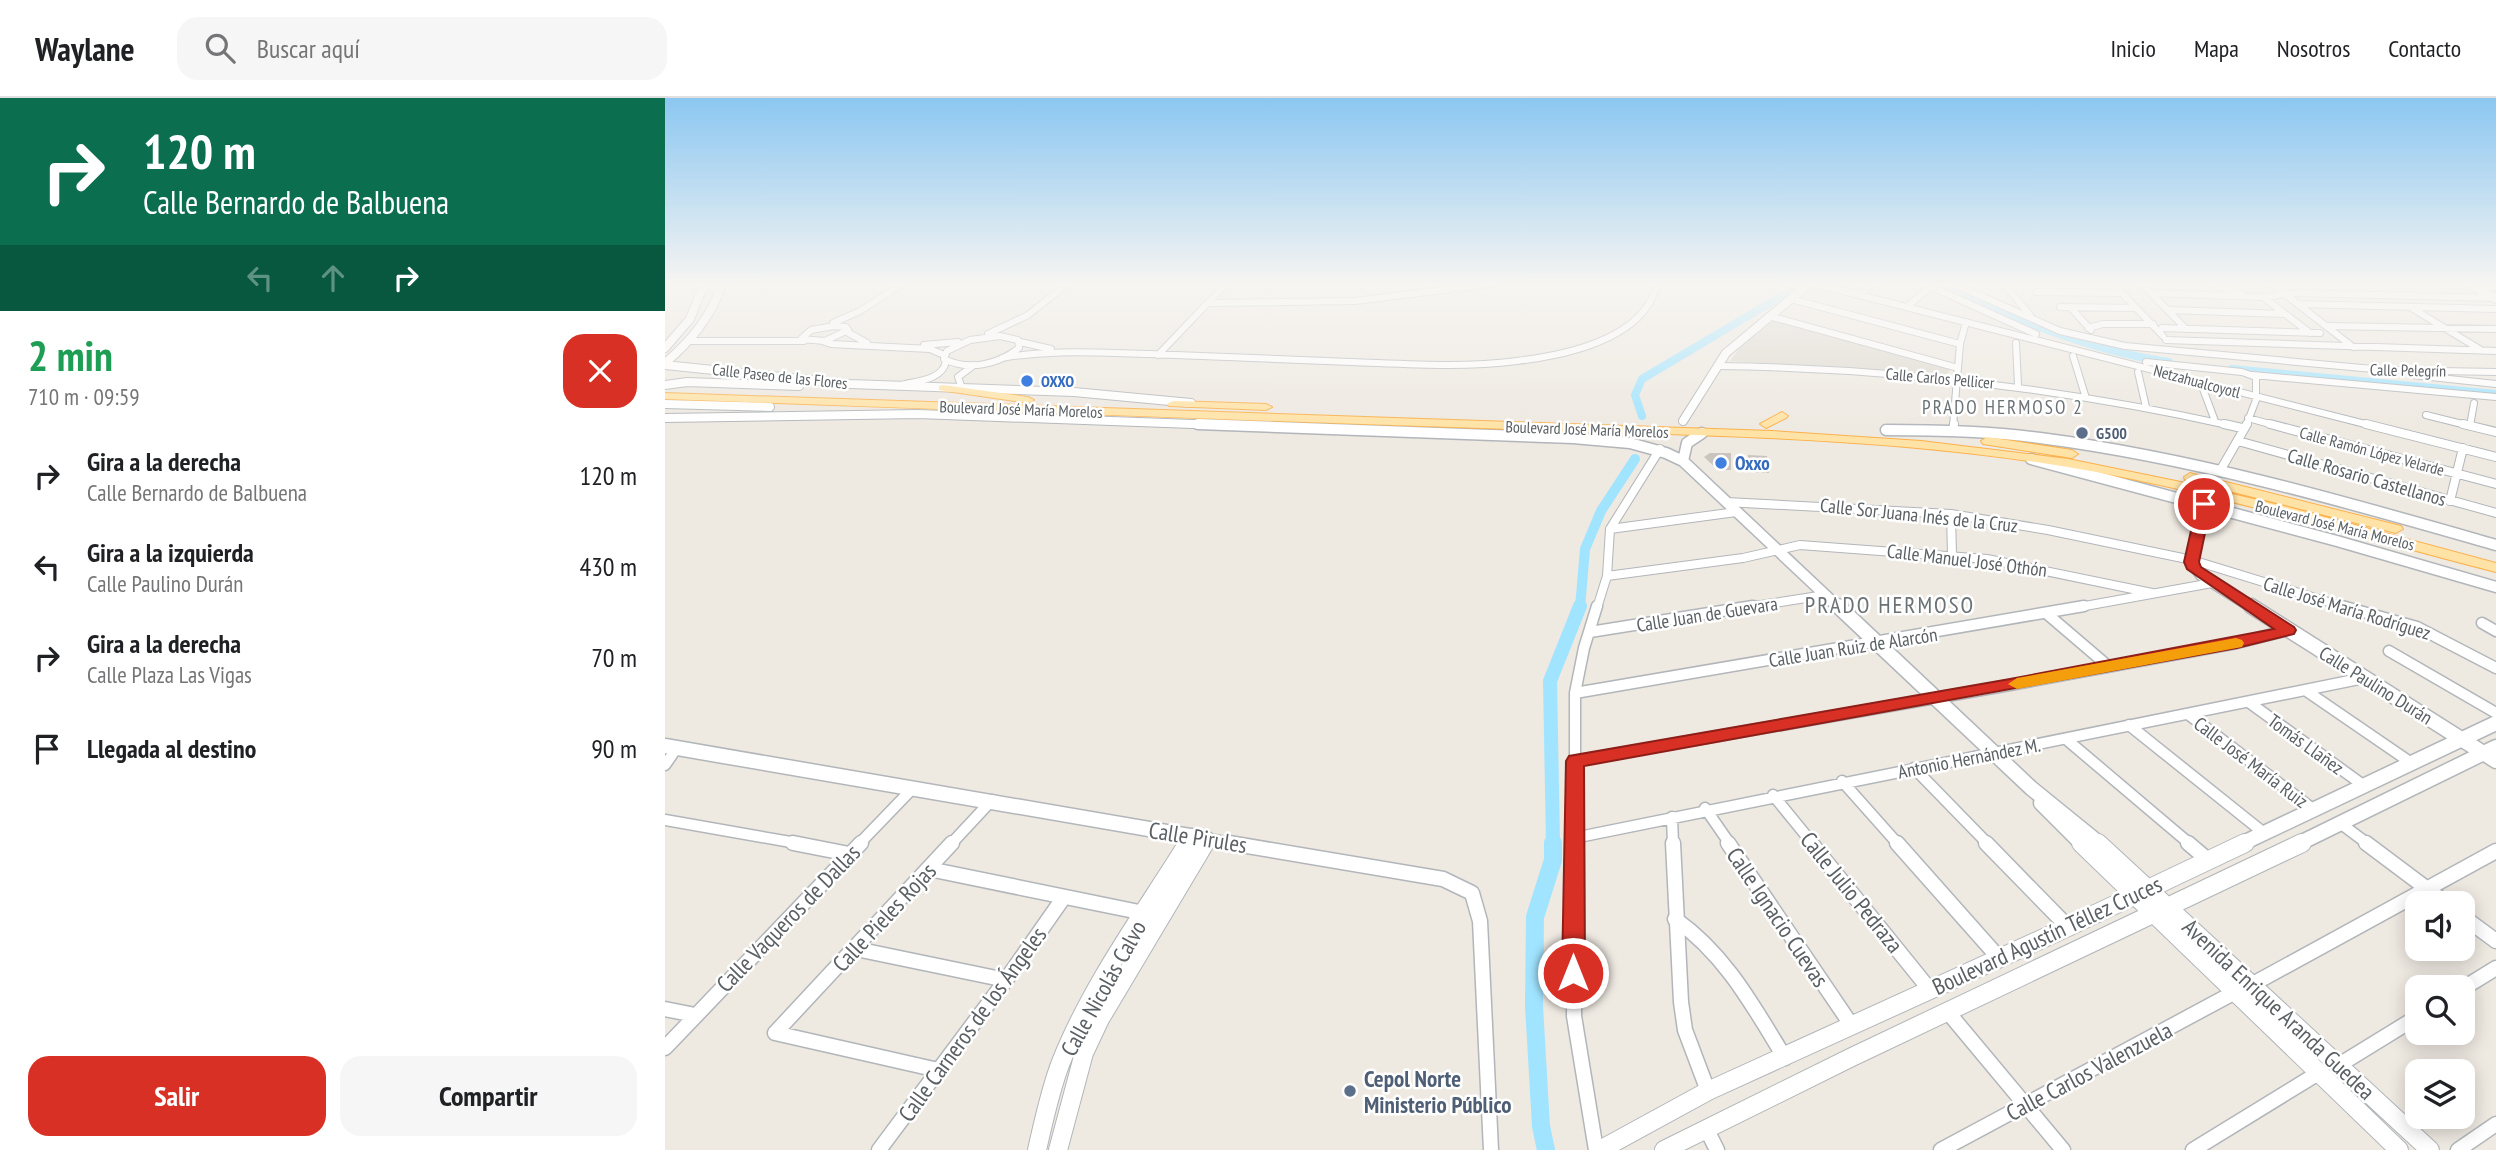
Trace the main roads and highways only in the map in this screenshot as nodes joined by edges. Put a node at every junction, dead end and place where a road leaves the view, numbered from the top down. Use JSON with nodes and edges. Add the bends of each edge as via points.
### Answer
{"nodes":[{"id":1,"x":665,"y":385,"type":"edge"},
{"id":2,"x":943,"y":388,"type":"road end"},
{"id":3,"x":665,"y":396,"type":"edge"},
{"id":4,"x":1028,"y":400,"type":"junction"},
{"id":5,"x":1188,"y":415,"type":"junction"},
{"id":6,"x":1781,"y":416,"type":"dead end"},
{"id":7,"x":1766,"y":424,"type":"junction"},
{"id":8,"x":1245,"y":426,"type":"road end"},
{"id":9,"x":1666,"y":432,"type":"junction"},
{"id":10,"x":1535,"y":436,"type":"road end"},
{"id":11,"x":2029,"y":452,"type":"junction"},
{"id":12,"x":2206,"y":492,"type":"junction"},
{"id":13,"x":2496,"y":557,"type":"edge"},
{"id":14,"x":2496,"y":568,"type":"edge"}],
"edges":[{"from":1,"to":4,"type":"main road","name":"Boulevard José María Morelos"},
{"from":2,"to":4,"type":"main road"},
{"from":3,"to":5,"type":"main road","name":"Boulevard José María Morelos"},
{"from":4,"to":7,"type":"main road","name":"Boulevard José María Morelos"},
{"from":5,"to":8,"type":"main road"},
{"from":5,"to":9,"type":"main road","name":"Boulevard José María Morelos"},
{"from":6,"to":7,"type":"main road"},
{"from":7,"to":11,"type":"main road","name":"Boulevard José María Morelos","via":[[1886,430]]},
{"from":9,"to":10,"type":"main road"},
{"from":9,"to":11,"type":"main road","name":"Boulevard José María Morelos","via":[[1879,440]]},
{"from":11,"to":12,"type":"main road","name":"Boulevard José María Morelos"},
{"from":12,"to":13,"type":"main road","name":"Boulevard José María Morelos"},
{"from":12,"to":14,"type":"main road","name":"Boulevard José María Morelos"}]}
